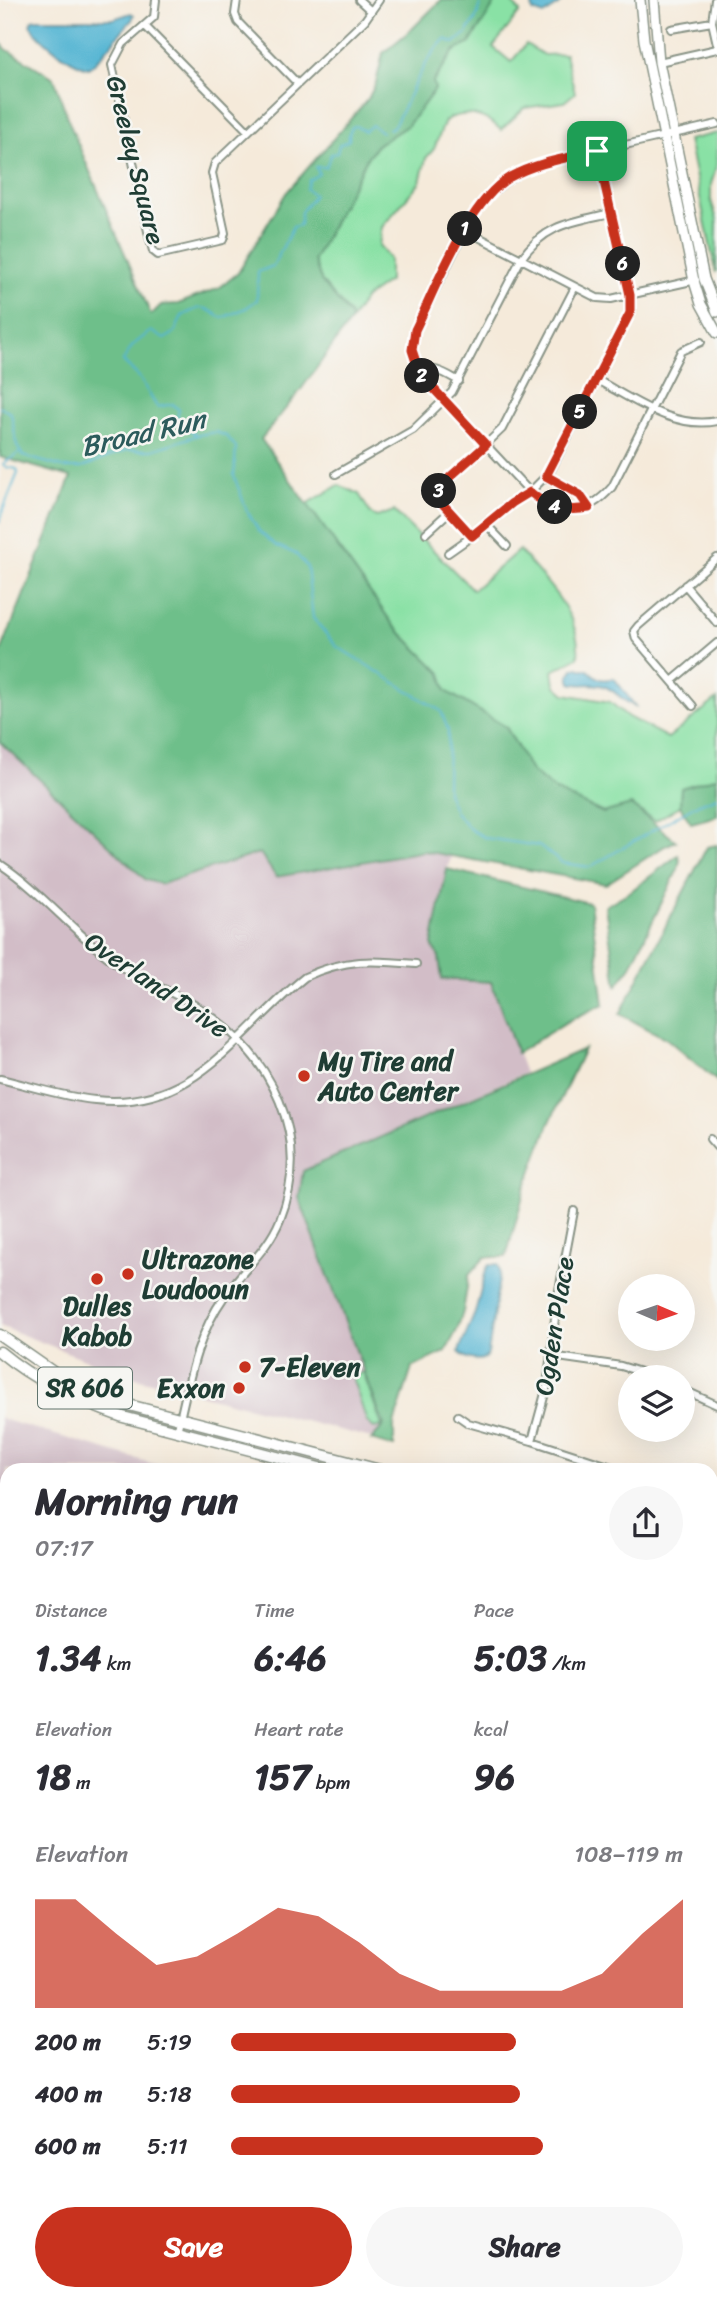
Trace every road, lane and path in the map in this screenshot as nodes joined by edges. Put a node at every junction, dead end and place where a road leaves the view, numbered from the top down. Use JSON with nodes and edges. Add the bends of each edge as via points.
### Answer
{"nodes":[{"id":1,"x":156,"y":0,"type":"edge"},
{"id":2,"x":237,"y":0,"type":"edge"},
{"id":3,"x":359,"y":0,"type":"edge"},
{"id":4,"x":379,"y":0,"type":"edge"},
{"id":5,"x":640,"y":0,"type":"edge"},
{"id":6,"x":654,"y":0,"type":"edge"},
{"id":7,"x":715,"y":0,"type":"edge"},
{"id":8,"x":371,"y":11,"type":"junction"},
{"id":9,"x":712,"y":22,"type":"junction"},
{"id":10,"x":145,"y":26,"type":"junction"},
{"id":11,"x":671,"y":29,"type":"dead end"},
{"id":12,"x":717,"y":47,"type":"edge"},
{"id":13,"x":659,"y":62,"type":"junction"},
{"id":14,"x":297,"y":83,"type":"junction"},
{"id":15,"x":717,"y":124,"type":"edge"},
{"id":16,"x":247,"y":130,"type":"junction"},
{"id":17,"x":669,"y":135,"type":"junction"},
{"id":18,"x":597,"y":151,"type":"junction"},
{"id":19,"x":611,"y":213,"type":"junction"},
{"id":20,"x":465,"y":230,"type":"junction"},
{"id":21,"x":521,"y":259,"type":"junction"},
{"id":22,"x":704,"y":279,"type":"junction"},
{"id":23,"x":694,"y":281,"type":"junction"},
{"id":24,"x":575,"y":288,"type":"junction"},
{"id":25,"x":630,"y":295,"type":"junction"},
{"id":26,"x":717,"y":313,"type":"edge"},
{"id":27,"x":717,"y":333,"type":"edge"},
{"id":28,"x":701,"y":342,"type":"dead end"},
{"id":29,"x":419,"y":372,"type":"junction"},
{"id":30,"x":597,"y":380,"type":"junction"},
{"id":31,"x":459,"y":381,"type":"junction"},
{"id":32,"x":445,"y":401,"type":"junction"},
{"id":33,"x":652,"y":408,"type":"junction"},
{"id":34,"x":717,"y":421,"type":"edge"},
{"id":35,"x":486,"y":445,"type":"junction"},
{"id":36,"x":336,"y":474,"type":"dead end"},
{"id":37,"x":546,"y":476,"type":"junction"},
{"id":38,"x":530,"y":492,"type":"junction"},
{"id":39,"x":589,"y":508,"type":"junction"},
{"id":40,"x":450,"y":511,"type":"junction"},
{"id":41,"x":487,"y":525,"type":"junction"},
{"id":42,"x":426,"y":533,"type":"dead end"},
{"id":43,"x":472,"y":536,"type":"junction"},
{"id":44,"x":507,"y":546,"type":"dead end"},
{"id":45,"x":448,"y":553,"type":"dead end"},
{"id":46,"x":717,"y":558,"type":"edge"},
{"id":47,"x":685,"y":585,"type":"junction"},
{"id":48,"x":717,"y":623,"type":"edge"},
{"id":49,"x":717,"y":643,"type":"edge"},
{"id":50,"x":672,"y":681,"type":"junction"},
{"id":51,"x":693,"y":706,"type":"dead end"},
{"id":52,"x":0,"y":864,"type":"edge"},
{"id":53,"x":416,"y":964,"type":"dead end"},
{"id":54,"x":239,"y":1040,"type":"junction"},
{"id":55,"x":0,"y":1079,"type":"edge"},
{"id":56,"x":710,"y":1139,"type":"dead end"},
{"id":57,"x":717,"y":1147,"type":"edge"},
{"id":58,"x":574,"y":1212,"type":"dead end"},
{"id":59,"x":0,"y":1335,"type":"edge"},
{"id":60,"x":0,"y":1352,"type":"edge"},
{"id":61,"x":551,"y":1356,"type":"junction"},
{"id":62,"x":618,"y":1366,"type":"edge"},
{"id":63,"x":695,"y":1395,"type":"edge"},
{"id":64,"x":717,"y":1405,"type":"edge"},
{"id":65,"x":458,"y":1416,"type":"dead end"},
{"id":66,"x":180,"y":1418,"type":"junction"},
{"id":67,"x":177,"y":1432,"type":"junction"},
{"id":68,"x":532,"y":1441,"type":"junction"},
{"id":69,"x":299,"y":1463,"type":"edge"},
{"id":70,"x":353,"y":1463,"type":"edge"},
{"id":71,"x":600,"y":1463,"type":"edge"}],
"edges":[{"from":1,"to":10,"type":"street","name":"Greeley Square","via":[[154,17]]},
{"from":2,"to":14,"type":"street","via":[[238,22]]},
{"from":3,"to":8,"type":"street"},
{"from":4,"to":8,"type":"street","name":"Greeley Square"},
{"from":5,"to":17,"type":"street","via":[[643,40]]},
{"from":6,"to":13,"type":"street"},
{"from":7,"to":9,"type":"street"},
{"from":8,"to":14,"type":"street","name":"Greeley Square"},
{"from":9,"to":11,"type":"street"},
{"from":9,"to":12,"type":"street"},
{"from":10,"to":16,"type":"street"},
{"from":10,"to":16,"type":"street","name":"Greeley Square","via":[[123,44],[112,65],[156,254],[223,240],[213,167]]},
{"from":12,"to":13,"type":"street"},
{"from":13,"to":17,"type":"street"},
{"from":14,"to":16,"type":"street","name":"Greeley Square"},
{"from":15,"to":17,"type":"street"},
{"from":17,"to":18,"type":"street"},
{"from":17,"to":22,"type":"street"},
{"from":17,"to":23,"type":"street"},
{"from":18,"to":19,"type":"street"},
{"from":18,"to":20,"type":"street","via":[[542,164],[509,178],[480,205]]},
{"from":19,"to":21,"type":"street","via":[[550,230]]},
{"from":19,"to":25,"type":"street"},
{"from":20,"to":21,"type":"street"},
{"from":20,"to":29,"type":"street","via":[[415,330],[412,350]]},
{"from":21,"to":24,"type":"street"},
{"from":21,"to":31,"type":"street"},
{"from":22,"to":23,"type":"street"},
{"from":22,"to":26,"type":"street"},
{"from":23,"to":25,"type":"street"},
{"from":23,"to":27,"type":"street"},
{"from":24,"to":25,"type":"street","via":[[597,298]]},
{"from":24,"to":35,"type":"street","via":[[506,422]]},
{"from":25,"to":30,"type":"street","via":[[630,313]]},
{"from":28,"to":33,"type":"street","via":[[681,351]]},
{"from":29,"to":31,"type":"street","via":[[434,369]]},
{"from":29,"to":32,"type":"street"},
{"from":30,"to":33,"type":"street"},
{"from":30,"to":37,"type":"street"},
{"from":31,"to":32,"type":"street"},
{"from":32,"to":35,"type":"street"},
{"from":32,"to":36,"type":"street","via":[[405,436]]},
{"from":33,"to":34,"type":"street","via":[[686,423]]},
{"from":33,"to":39,"type":"street","via":[[612,487]]},
{"from":35,"to":38,"type":"street"},
{"from":35,"to":40,"type":"street","via":[[439,489],[441,502]]},
{"from":37,"to":38,"type":"street"},
{"from":37,"to":39,"type":"street","via":[[580,495]]},
{"from":38,"to":39,"type":"street","via":[[560,509]]},
{"from":38,"to":41,"type":"street"},
{"from":40,"to":42,"type":"street"},
{"from":40,"to":43,"type":"street"},
{"from":41,"to":43,"type":"street"},
{"from":41,"to":44,"type":"street"},
{"from":43,"to":45,"type":"street"},
{"from":46,"to":47,"type":"street"},
{"from":47,"to":48,"type":"street"},
{"from":47,"to":50,"type":"street","via":[[634,631]]},
{"from":49,"to":50,"type":"street"},
{"from":50,"to":51,"type":"street"},
{"from":52,"to":54,"type":"street","name":"Overland Drive","via":[[107,957],[201,1009]]},
{"from":53,"to":54,"type":"street","via":[[371,960],[324,968],[290,989]]},
{"from":54,"to":55,"type":"street","via":[[203,1072],[169,1091],[144,1098],[96,1100]]},
{"from":54,"to":66,"type":"street","name":"Overland Drive","via":[[269,1077],[284,1109],[292,1152],[290,1187],[265,1248],[223,1298],[205,1331]]},
{"from":56,"to":57,"type":"street"},
{"from":58,"to":61,"type":"street","name":"Ogden Place"},
{"from":59,"to":66,"type":"main road","number":"SR 606","via":[[41,1365],[89,1390]]},
{"from":60,"to":67,"type":"main road","number":"SR 606","via":[[85,1403]]},
{"from":61,"to":62,"type":"street"},
{"from":61,"to":68,"type":"street","name":"Ogden Place"},
{"from":63,"to":64,"type":"street"},
{"from":65,"to":68,"type":"street"},
{"from":66,"to":67,"type":"street","name":"Overland Drive"},
{"from":66,"to":70,"type":"main road","number":"SR 606"},
{"from":67,"to":69,"type":"main road","number":"SR 606"},
{"from":68,"to":71,"type":"street"}]}
